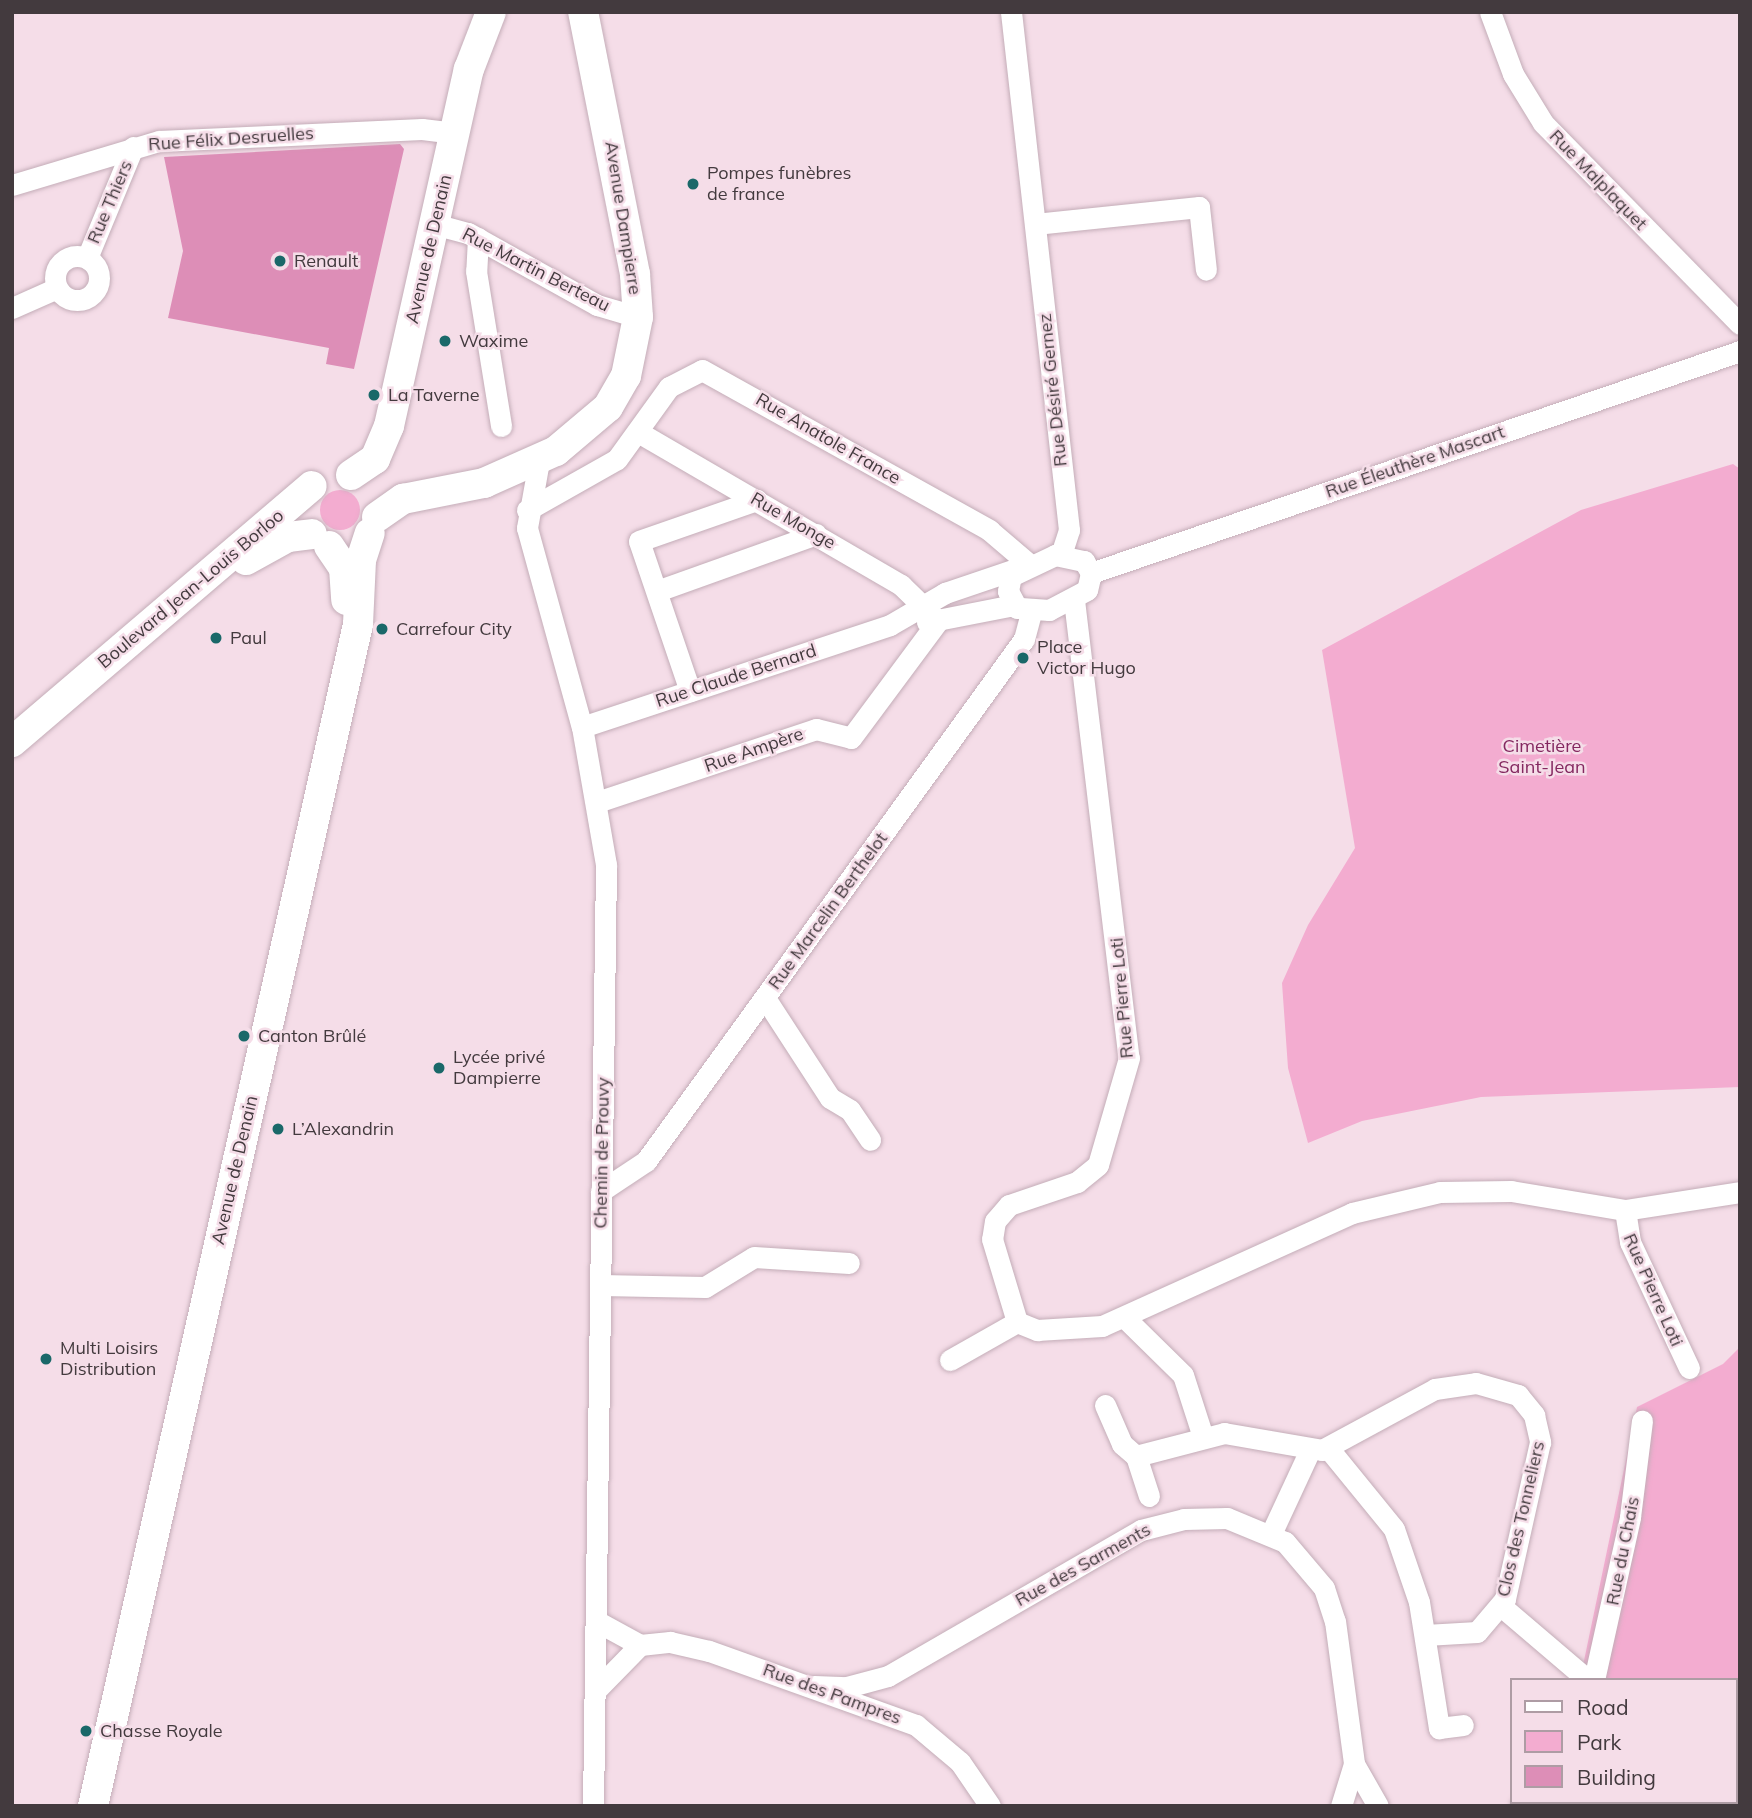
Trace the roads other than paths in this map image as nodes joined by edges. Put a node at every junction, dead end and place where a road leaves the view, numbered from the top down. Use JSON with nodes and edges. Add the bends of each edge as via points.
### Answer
{"nodes":[{"id":1,"x":475,"y":12,"type":"edge"},
{"id":2,"x":491,"y":12,"type":"edge"},
{"id":3,"x":583,"y":12,"type":"edge"},
{"id":4,"x":592,"y":12,"type":"edge"},
{"id":5,"x":1011,"y":12,"type":"edge"},
{"id":6,"x":1490,"y":12,"type":"edge"},
{"id":7,"x":595,"y":57,"type":"junction"},
{"id":8,"x":469,"y":69,"type":"junction"},
{"id":9,"x":455,"y":133,"type":"junction"},
{"id":10,"x":134,"y":147,"type":"junction"},
{"id":11,"x":12,"y":186,"type":"edge"},
{"id":12,"x":434,"y":224,"type":"junction"},
{"id":13,"x":1035,"y":224,"type":"junction"},
{"id":14,"x":478,"y":238,"type":"junction"},
{"id":15,"x":87,"y":258,"type":"junction"},
{"id":16,"x":1206,"y":270,"type":"dead end"},
{"id":17,"x":57,"y":288,"type":"junction"},
{"id":18,"x":12,"y":308,"type":"edge"},
{"id":19,"x":638,"y":317,"type":"junction"},
{"id":20,"x":1740,"y":324,"type":"edge"},
{"id":21,"x":1740,"y":351,"type":"edge"},
{"id":22,"x":501,"y":426,"type":"dead end"},
{"id":23,"x":640,"y":433,"type":"junction"},
{"id":24,"x":539,"y":460,"type":"junction"},
{"id":25,"x":351,"y":475,"type":"junction"},
{"id":26,"x":312,"y":486,"type":"junction"},
{"id":27,"x":757,"y":500,"type":"junction"},
{"id":28,"x":527,"y":510,"type":"junction"},
{"id":29,"x":374,"y":525,"type":"junction"},
{"id":30,"x":816,"y":534,"type":"junction"},
{"id":31,"x":321,"y":540,"type":"junction"},
{"id":32,"x":1061,"y":554,"type":"junction"},
{"id":33,"x":1026,"y":565,"type":"junction"},
{"id":34,"x":1091,"y":573,"type":"junction"},
{"id":35,"x":657,"y":591,"type":"junction"},
{"id":36,"x":1074,"y":600,"type":"junction"},
{"id":37,"x":922,"y":605,"type":"junction"},
{"id":38,"x":1023,"y":608,"type":"junction"},
{"id":39,"x":938,"y":621,"type":"junction"},
{"id":40,"x":890,"y":625,"type":"junction"},
{"id":41,"x":690,"y":691,"type":"junction"},
{"id":42,"x":71,"y":694,"type":"junction"},
{"id":43,"x":582,"y":727,"type":"junction"},
{"id":44,"x":12,"y":742,"type":"edge"},
{"id":45,"x":597,"y":802,"type":"junction"},
{"id":46,"x":765,"y":998,"type":"junction"},
{"id":47,"x":870,"y":1140,"type":"dead end"},
{"id":48,"x":601,"y":1191,"type":"junction"},
{"id":49,"x":1740,"y":1192,"type":"edge"},
{"id":50,"x":1625,"y":1210,"type":"junction"},
{"id":51,"x":849,"y":1263,"type":"dead end"},
{"id":52,"x":600,"y":1285,"type":"junction"},
{"id":53,"x":1125,"y":1318,"type":"junction"},
{"id":54,"x":1017,"y":1322,"type":"junction"},
{"id":55,"x":950,"y":1360,"type":"dead end"},
{"id":56,"x":1689,"y":1368,"type":"dead end"},
{"id":57,"x":1105,"y":1405,"type":"dead end"},
{"id":58,"x":1642,"y":1421,"type":"dead end"},
{"id":59,"x":1203,"y":1437,"type":"junction"},
{"id":60,"x":1319,"y":1449,"type":"junction"},
{"id":61,"x":1136,"y":1456,"type":"junction"},
{"id":62,"x":1149,"y":1496,"type":"dead end"},
{"id":63,"x":1271,"y":1534,"type":"junction"},
{"id":64,"x":1501,"y":1606,"type":"junction"},
{"id":65,"x":598,"y":1622,"type":"junction"},
{"id":66,"x":1425,"y":1635,"type":"junction"},
{"id":67,"x":640,"y":1645,"type":"junction"},
{"id":68,"x":903,"y":1668,"type":"junction"},
{"id":69,"x":1586,"y":1678,"type":"edge"},
{"id":70,"x":1594,"y":1678,"type":"edge"},
{"id":71,"x":814,"y":1686,"type":"junction"},
{"id":72,"x":597,"y":1689,"type":"junction"},
{"id":73,"x":903,"y":1718,"type":"junction"},
{"id":74,"x":1463,"y":1725,"type":"dead end"},
{"id":75,"x":1354,"y":1764,"type":"junction"},
{"id":76,"x":79,"y":1806,"type":"edge"},
{"id":77,"x":93,"y":1806,"type":"edge"},
{"id":78,"x":593,"y":1806,"type":"edge"},
{"id":79,"x":990,"y":1806,"type":"edge"},
{"id":80,"x":1341,"y":1806,"type":"edge"},
{"id":81,"x":1378,"y":1806,"type":"edge"}],
"edges":[{"from":1,"to":8,"type":"main road"},
{"from":2,"to":8,"type":"main road","name":"Avenue de Denain"},
{"from":3,"to":7,"type":"main road","name":"Avenue Dampierre"},
{"from":4,"to":7,"type":"street","name":"Avenue Dampierre"},
{"from":5,"to":13,"type":"street","name":"Rue Désiré Gernez"},
{"from":6,"to":20,"type":"street","name":"Rue Malplaquet","via":[[1509,65],[1543,123]]},
{"from":7,"to":19,"type":"main road","name":"Avenue Dampierre","via":[[633,260]]},
{"from":8,"to":9,"type":"main road","name":"Avenue de Denain"},
{"from":9,"to":10,"type":"street","name":"Rue Félix Desruelles","via":[[399,130]]},
{"from":9,"to":12,"type":"main road","name":"Avenue de Denain"},
{"from":10,"to":11,"type":"street","name":"Rue Félix Desruelles"},
{"from":10,"to":15,"type":"street","name":"Rue Thiers"},
{"from":12,"to":14,"type":"street","name":"Rue Martin Berteau"},
{"from":12,"to":25,"type":"main road","name":"Avenue de Denain","via":[[386,436],[372,463]]},
{"from":13,"to":16,"type":"street","via":[[1199,207]]},
{"from":13,"to":32,"type":"street","name":"Rue Désiré Gernez","via":[[1069,530]]},
{"from":14,"to":19,"type":"street","name":"Rue Martin Berteau","via":[[586,299]]},
{"from":14,"to":22,"type":"street","via":[[476,271]]},
{"from":15,"to":17,"type":"street","via":[[62,262]]},
{"from":15,"to":17,"type":"street","via":[[99,273],[91,296],[72,300]]},
{"from":17,"to":18,"type":"street"},
{"from":19,"to":24,"type":"main road","name":"Avenue Dampierre","via":[[630,364],[608,407]]},
{"from":21,"to":34,"type":"street","name":"Rue Éleuthère Mascart"},
{"from":23,"to":27,"type":"street","name":"Rue Monge"},
{"from":23,"to":28,"type":"street","via":[[608,466]]},
{"from":23,"to":33,"type":"street","name":"Rue Anatole France","via":[[675,380],[709,372],[989,530]]},
{"from":24,"to":28,"type":"street","name":"Chemin de Prouvy"},
{"from":24,"to":29,"type":"main road","name":"Avenue Dampierre","via":[[477,485],[403,499]]},
{"from":25,"to":26,"type":"main road","via":[[328,475]]},
{"from":25,"to":29,"type":"main road","via":[[372,491]]},
{"from":26,"to":31,"type":"main road","via":[[303,506]]},
{"from":26,"to":42,"type":"main road","name":"Boulevard Jean-Louis Borloo"},
{"from":27,"to":30,"type":"street","name":"Rue Monge"},
{"from":27,"to":35,"type":"street","via":[[639,541]]},
{"from":28,"to":43,"type":"street","name":"Chemin de Prouvy","via":[[531,545]]},
{"from":29,"to":31,"type":"main road","via":[[350,546]]},
{"from":29,"to":77,"type":"main road","name":"Avenue de Denain","via":[[361,560],[358,624]]},
{"from":30,"to":35,"type":"street"},
{"from":30,"to":37,"type":"street","name":"Rue Monge","via":[[901,585]]},
{"from":31,"to":42,"type":"main road","name":"Boulevard Jean-Louis Borloo","via":[[289,537],[250,557],[107,673]]},
{"from":31,"to":76,"type":"main road","name":"Avenue de Denain","via":[[344,568],[346,620]]},
{"from":32,"to":33,"type":"street"},
{"from":32,"to":34,"type":"street","via":[[1081,558]]},
{"from":33,"to":37,"type":"street","name":"Rue Claude Bernard"},
{"from":33,"to":38,"type":"street","via":[[1009,581]]},
{"from":34,"to":36,"type":"street","via":[[1087,590]]},
{"from":35,"to":41,"type":"street"},
{"from":36,"to":38,"type":"street"},
{"from":36,"to":54,"type":"street","name":"Rue Pierre Loti","via":[[1129,1058],[1098,1165],[1077,1182],[1009,1205],[995,1221],[992,1239]]},
{"from":37,"to":39,"type":"street","name":"Rue Monge"},
{"from":37,"to":40,"type":"street","name":"Rue Claude Bernard"},
{"from":38,"to":39,"type":"street","name":"Rue Claude Bernard"},
{"from":38,"to":46,"type":"street","name":"Rue Marcelin Berthelot","via":[[1024,639]]},
{"from":39,"to":40,"type":"street","name":"Rue Claude Bernard"},
{"from":39,"to":45,"type":"street","name":"Rue Ampère","via":[[851,738],[816,729]]},
{"from":40,"to":41,"type":"street","name":"Rue Claude Bernard"},
{"from":41,"to":43,"type":"street","name":"Rue Claude Bernard"},
{"from":42,"to":44,"type":"main road","name":"Boulevard Jean-Louis Borloo"},
{"from":43,"to":45,"type":"street","name":"Chemin de Prouvy"},
{"from":45,"to":48,"type":"street","name":"Chemin de Prouvy","via":[[607,895]]},
{"from":46,"to":47,"type":"street","via":[[830,1098],[850,1110]]},
{"from":46,"to":48,"type":"street","name":"Rue Marcelin Berthelot","via":[[646,1161]]},
{"from":48,"to":52,"type":"street","name":"Chemin de Prouvy"},
{"from":49,"to":50,"type":"street","name":"Rue Pierre Loti"},
{"from":50,"to":53,"type":"street","name":"Rue Pierre Loti","via":[[1497,1190],[1405,1198],[1311,1230]]},
{"from":50,"to":56,"type":"street","name":"Rue Pierre Loti","via":[[1630,1242]]},
{"from":51,"to":52,"type":"street","via":[[754,1257],[705,1286]]},
{"from":52,"to":65,"type":"street","name":"Chemin de Prouvy"},
{"from":53,"to":54,"type":"street","name":"Rue Pierre Loti","via":[[1037,1330]]},
{"from":53,"to":59,"type":"street","via":[[1183,1375]]},
{"from":54,"to":55,"type":"street"},
{"from":57,"to":61,"type":"street","via":[[1122,1444]]},
{"from":58,"to":70,"type":"street","name":"Rue du Chais","via":[[1628,1530]]},
{"from":59,"to":60,"type":"street","via":[[1241,1434]]},
{"from":59,"to":61,"type":"street"},
{"from":60,"to":63,"type":"street"},
{"from":60,"to":64,"type":"street","name":"Clos des Tonneliers","via":[[1434,1389],[1492,1385],[1525,1401],[1538,1425],[1539,1452]]},
{"from":60,"to":66,"type":"street","via":[[1394,1529]]},
{"from":61,"to":62,"type":"street"},
{"from":63,"to":68,"type":"street","name":"Rue des Sarments","via":[[1216,1517],[1152,1526]]},
{"from":63,"to":75,"type":"street","name":"Rue des Sarments","via":[[1305,1560],[1329,1598]]},
{"from":64,"to":66,"type":"street","name":"Clos des Tonneliers","via":[[1469,1634]]},
{"from":64,"to":69,"type":"street","name":"Clos des Tonneliers"},
{"from":65,"to":67,"type":"street","name":"Rue des Pampres"},
{"from":65,"to":72,"type":"street","name":"Chemin de Prouvy"},
{"from":66,"to":74,"type":"street","via":[[1439,1728]]},
{"from":67,"to":71,"type":"street","name":"Rue des Pampres","via":[[692,1646]]},
{"from":67,"to":72,"type":"street"},
{"from":68,"to":71,"type":"street","name":"Rue des Sarments","via":[[859,1685]]},
{"from":68,"to":73,"type":"street","via":[[894,1695]]},
{"from":71,"to":73,"type":"street","name":"Rue des Pampres"},
{"from":72,"to":78,"type":"street","name":"Chemin de Prouvy"},
{"from":73,"to":79,"type":"street","name":"Rue des Pampres","via":[[951,1753]]},
{"from":75,"to":80,"type":"street"},
{"from":75,"to":81,"type":"street"}]}
